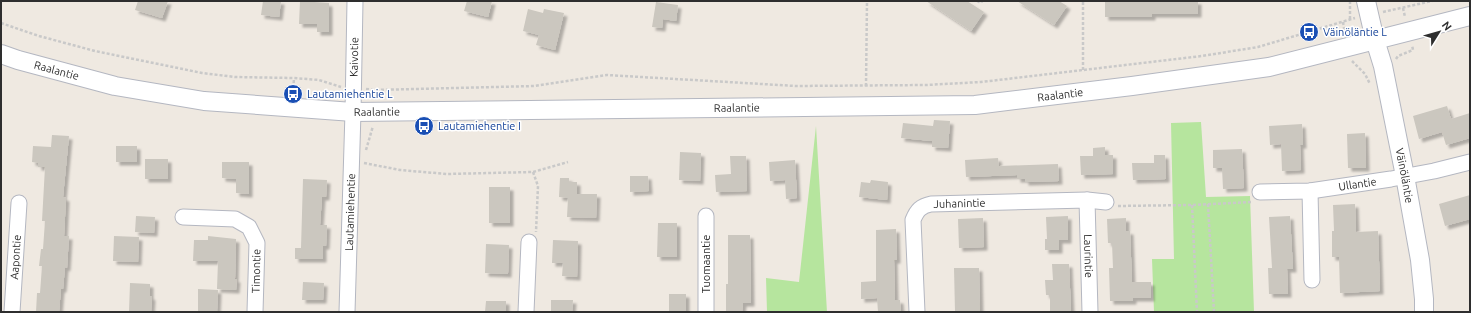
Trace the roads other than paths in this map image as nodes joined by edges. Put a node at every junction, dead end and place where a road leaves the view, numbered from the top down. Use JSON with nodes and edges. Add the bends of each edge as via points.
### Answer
{"nodes":[{"id":1,"x":355,"y":1,"type":"edge"},
{"id":2,"x":1366,"y":1,"type":"edge"},
{"id":3,"x":1470,"y":16,"type":"edge"},
{"id":4,"x":1375,"y":40,"type":"junction"},
{"id":5,"x":1,"y":54,"type":"edge"},
{"id":6,"x":353,"y":112,"type":"junction"},
{"id":7,"x":1470,"y":162,"type":"edge"},
{"id":8,"x":1405,"y":176,"type":"junction"},
{"id":9,"x":1310,"y":191,"type":"junction"},
{"id":10,"x":1260,"y":192,"type":"dead end"},
{"id":11,"x":1087,"y":200,"type":"junction"},
{"id":12,"x":1106,"y":202,"type":"dead end"},
{"id":13,"x":19,"y":203,"type":"dead end"},
{"id":14,"x":706,"y":216,"type":"dead end"},
{"id":15,"x":183,"y":217,"type":"dead end"},
{"id":16,"x":529,"y":242,"type":"road end"},
{"id":17,"x":1312,"y":280,"type":"dead end"},
{"id":18,"x":12,"y":312,"type":"edge"},
{"id":19,"x":255,"y":312,"type":"edge"},
{"id":20,"x":347,"y":312,"type":"edge"},
{"id":21,"x":526,"y":312,"type":"edge"},
{"id":22,"x":706,"y":312,"type":"edge"},
{"id":23,"x":917,"y":312,"type":"edge"},
{"id":24,"x":1090,"y":312,"type":"edge"},
{"id":25,"x":1424,"y":312,"type":"edge"}],
"edges":[{"from":1,"to":6,"type":"street","name":"Kaivotie"},
{"from":2,"to":4,"type":"street","name":"Väinöläntie"},
{"from":3,"to":4,"type":"street","name":"Raalantie"},
{"from":4,"to":6,"type":"street","name":"Raalantie","via":[[1269,67],[975,105]]},
{"from":4,"to":8,"type":"street","name":"Väinöläntie","via":[[1383,66]]},
{"from":5,"to":6,"type":"street","name":"Raalantie","via":[[115,86],[204,101]]},
{"from":6,"to":20,"type":"street","name":"Lautamiehentie","via":[[360,162]]},
{"from":7,"to":8,"type":"street","name":"Ullantie"},
{"from":8,"to":9,"type":"street","name":"Ullantie"},
{"from":8,"to":25,"type":"street","name":"Väinöläntie","via":[[1420,260]]},
{"from":9,"to":10,"type":"street","name":"Ullantie"},
{"from":9,"to":17,"type":"street"},
{"from":11,"to":12,"type":"street","name":"Juhanintie"},
{"from":11,"to":23,"type":"street","name":"Juhanintie","via":[[922,206],[913,220]]},
{"from":11,"to":24,"type":"street","name":"Laurintie"},
{"from":13,"to":18,"type":"street","name":"Aapontie"},
{"from":14,"to":22,"type":"street","name":"Tuomaantie"},
{"from":15,"to":19,"type":"street","name":"Timontie","via":[[235,219],[249,227],[257,243]]},
{"from":16,"to":21,"type":"street"}]}
